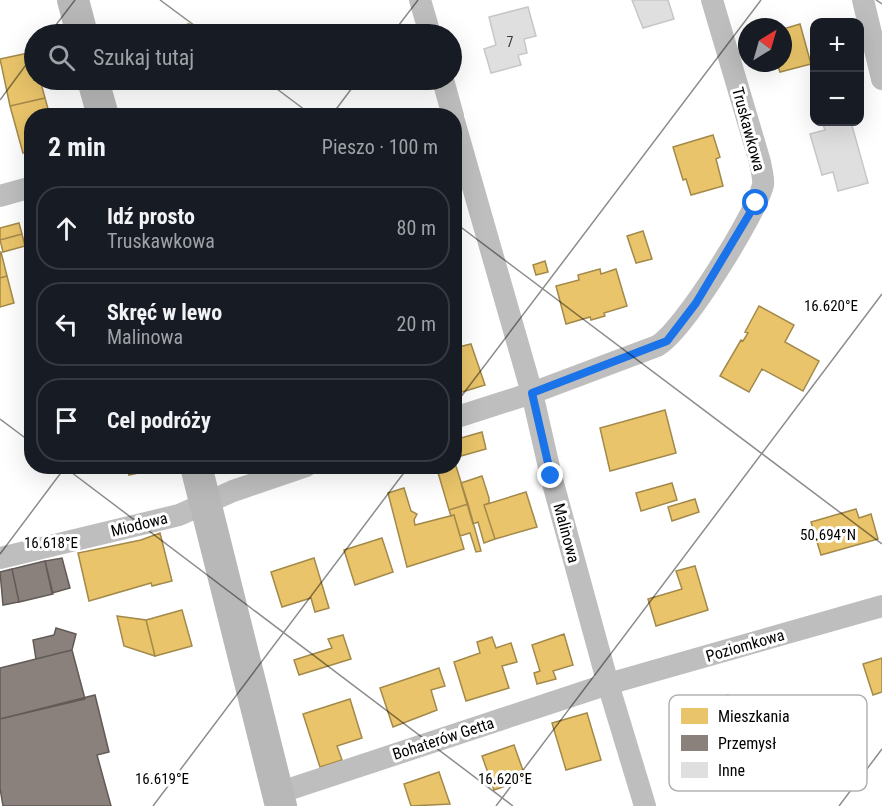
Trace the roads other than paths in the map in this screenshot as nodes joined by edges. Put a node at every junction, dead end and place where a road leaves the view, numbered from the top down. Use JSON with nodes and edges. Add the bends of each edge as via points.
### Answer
{"nodes":[{"id":1,"x":73,"y":0,"type":"edge"},
{"id":2,"x":420,"y":0,"type":"edge"},
{"id":3,"x":712,"y":0,"type":"edge"},
{"id":4,"x":863,"y":0,"type":"edge"},
{"id":5,"x":79,"y":24,"type":"edge"},
{"id":6,"x":427,"y":24,"type":"edge"},
{"id":7,"x":882,"y":79,"type":"edge"},
{"id":8,"x":96,"y":90,"type":"edge"},
{"id":9,"x":446,"y":90,"type":"edge"},
{"id":10,"x":101,"y":108,"type":"edge"},
{"id":11,"x":451,"y":108,"type":"edge"},
{"id":12,"x":462,"y":149,"type":"edge"},
{"id":13,"x":24,"y":189,"type":"edge"},
{"id":14,"x":0,"y":196,"type":"edge"},
{"id":15,"x":532,"y":393,"type":"junction"},
{"id":16,"x":462,"y":415,"type":"edge"},
{"id":17,"x":198,"y":474,"type":"edge"},
{"id":18,"x":282,"y":474,"type":"edge"},
{"id":19,"x":206,"y":504,"type":"junction"},
{"id":20,"x":0,"y":558,"type":"edge"},
{"id":21,"x":882,"y":606,"type":"edge"},
{"id":22,"x":608,"y":684,"type":"junction"},
{"id":23,"x":280,"y":799,"type":"edge"},
{"id":24,"x":645,"y":806,"type":"edge"}],
"edges":[{"from":1,"to":5,"type":"street"},
{"from":2,"to":6,"type":"street"},
{"from":3,"to":15,"type":"street","name":"Truskawkowa","via":[[760,162],[764,183],[756,203],[696,303],[667,341]]},
{"from":4,"to":7,"type":"street"},
{"from":8,"to":10,"type":"street"},
{"from":9,"to":11,"type":"street"},
{"from":12,"to":15,"type":"street","name":"Malinowa"},
{"from":13,"to":14,"type":"street"},
{"from":15,"to":16,"type":"street"},
{"from":15,"to":22,"type":"street","name":"Malinowa"},
{"from":17,"to":19,"type":"street","name":"Bohaterów Getta"},
{"from":18,"to":19,"type":"street","via":[[233,490]]},
{"from":19,"to":20,"type":"street","name":"Miodowa"},
{"from":19,"to":23,"type":"street","name":"Bohaterów Getta"},
{"from":21,"to":22,"type":"street","name":"Poziomkowa"},
{"from":22,"to":23,"type":"street","name":"Bohaterów Getta"},
{"from":22,"to":24,"type":"street","name":"Malinowa"}]}
